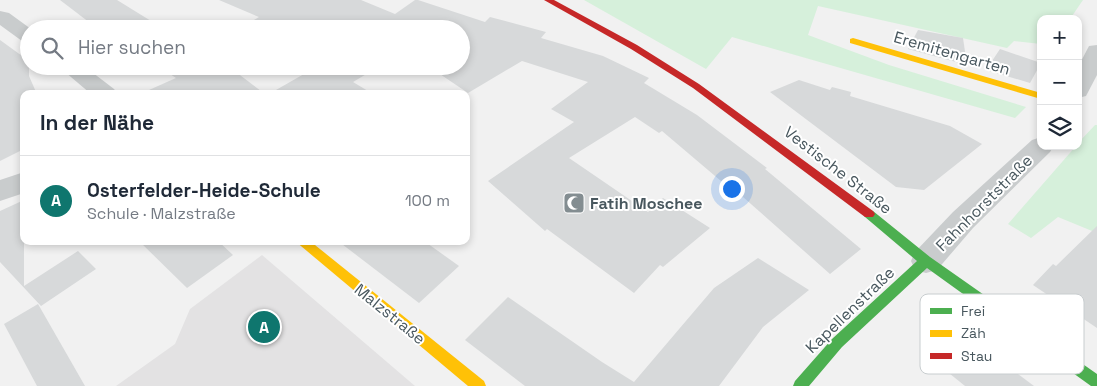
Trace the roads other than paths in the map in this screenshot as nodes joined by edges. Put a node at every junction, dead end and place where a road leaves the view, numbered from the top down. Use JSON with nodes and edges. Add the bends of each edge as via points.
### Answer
{"nodes":[{"id":1,"x":548,"y":0,"type":"edge"},
{"id":2,"x":2,"y":17,"type":"dead end"},
{"id":3,"x":20,"y":30,"type":"edge"},
{"id":4,"x":853,"y":41,"type":"dead end"},
{"id":5,"x":1097,"y":51,"type":"edge"},
{"id":6,"x":81,"y":75,"type":"edge"},
{"id":7,"x":1082,"y":83,"type":"edge"},
{"id":8,"x":101,"y":90,"type":"edge"},
{"id":9,"x":1037,"y":95,"type":"edge"},
{"id":10,"x":1037,"y":150,"type":"edge"},
{"id":11,"x":20,"y":184,"type":"edge"},
{"id":12,"x":0,"y":191,"type":"edge"},
{"id":13,"x":307,"y":245,"type":"edge"},
{"id":14,"x":926,"y":261,"type":"junction"},
{"id":15,"x":973,"y":294,"type":"edge"},
{"id":16,"x":1084,"y":373,"type":"edge"},
{"id":17,"x":1097,"y":382,"type":"edge"},
{"id":18,"x":479,"y":386,"type":"edge"},
{"id":19,"x":800,"y":386,"type":"edge"}],
"edges":[{"from":1,"to":14,"type":"street","name":"Vestische Straße","via":[[634,47],[696,86],[833,186]]},
{"from":2,"to":3,"type":"street"},
{"from":4,"to":9,"type":"street","name":"Eremitengarten"},
{"from":5,"to":7,"type":"street"},
{"from":6,"to":8,"type":"street"},
{"from":10,"to":14,"type":"street","name":"Fahnhorststraße","via":[[963,220]]},
{"from":11,"to":12,"type":"street"},
{"from":13,"to":18,"type":"street","name":"Malzstraße"},
{"from":14,"to":15,"type":"street","name":"Vestische Straße"},
{"from":14,"to":19,"type":"street","name":"Kapellenstraße","via":[[837,343]]},
{"from":16,"to":17,"type":"street","name":"Vestische Straße"}]}
